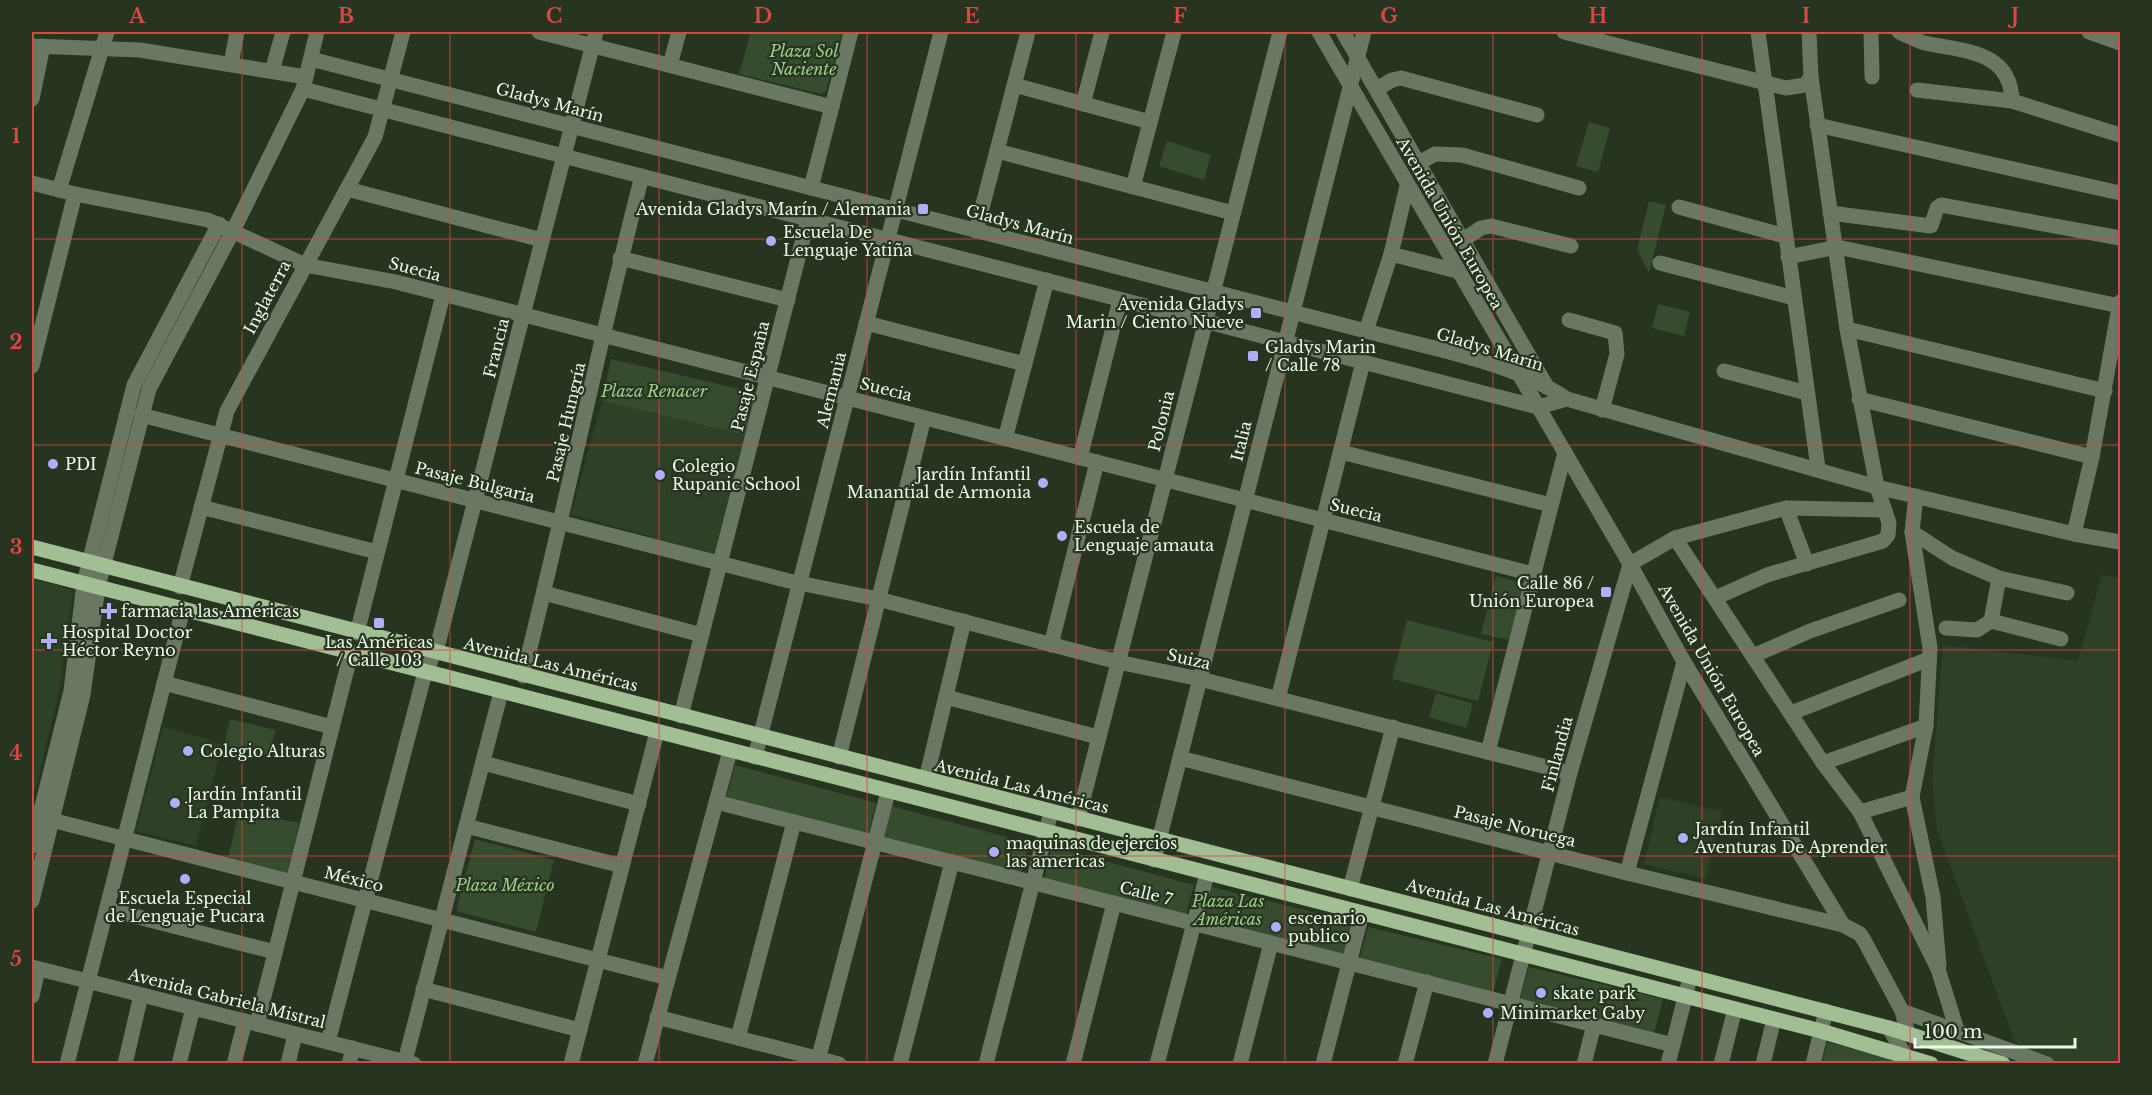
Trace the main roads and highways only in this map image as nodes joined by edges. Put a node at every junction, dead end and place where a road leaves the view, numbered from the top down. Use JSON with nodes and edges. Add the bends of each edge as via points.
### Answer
{"nodes":[{"id":1,"x":32,"y":547,"type":"edge"},
{"id":2,"x":32,"y":570,"type":"edge"},
{"id":3,"x":1907,"y":1060,"type":"edge"},
{"id":4,"x":1931,"y":1064,"type":"edge"},
{"id":5,"x":2002,"y":1064,"type":"edge"}],
"edges":[{"from":1,"to":5,"type":"main road","name":"Avenida Las Américas","via":[[1826,1011]]},
{"from":2,"to":3,"type":"main road","via":[[1821,1031]]},
{"from":3,"to":4,"type":"main road"}]}
